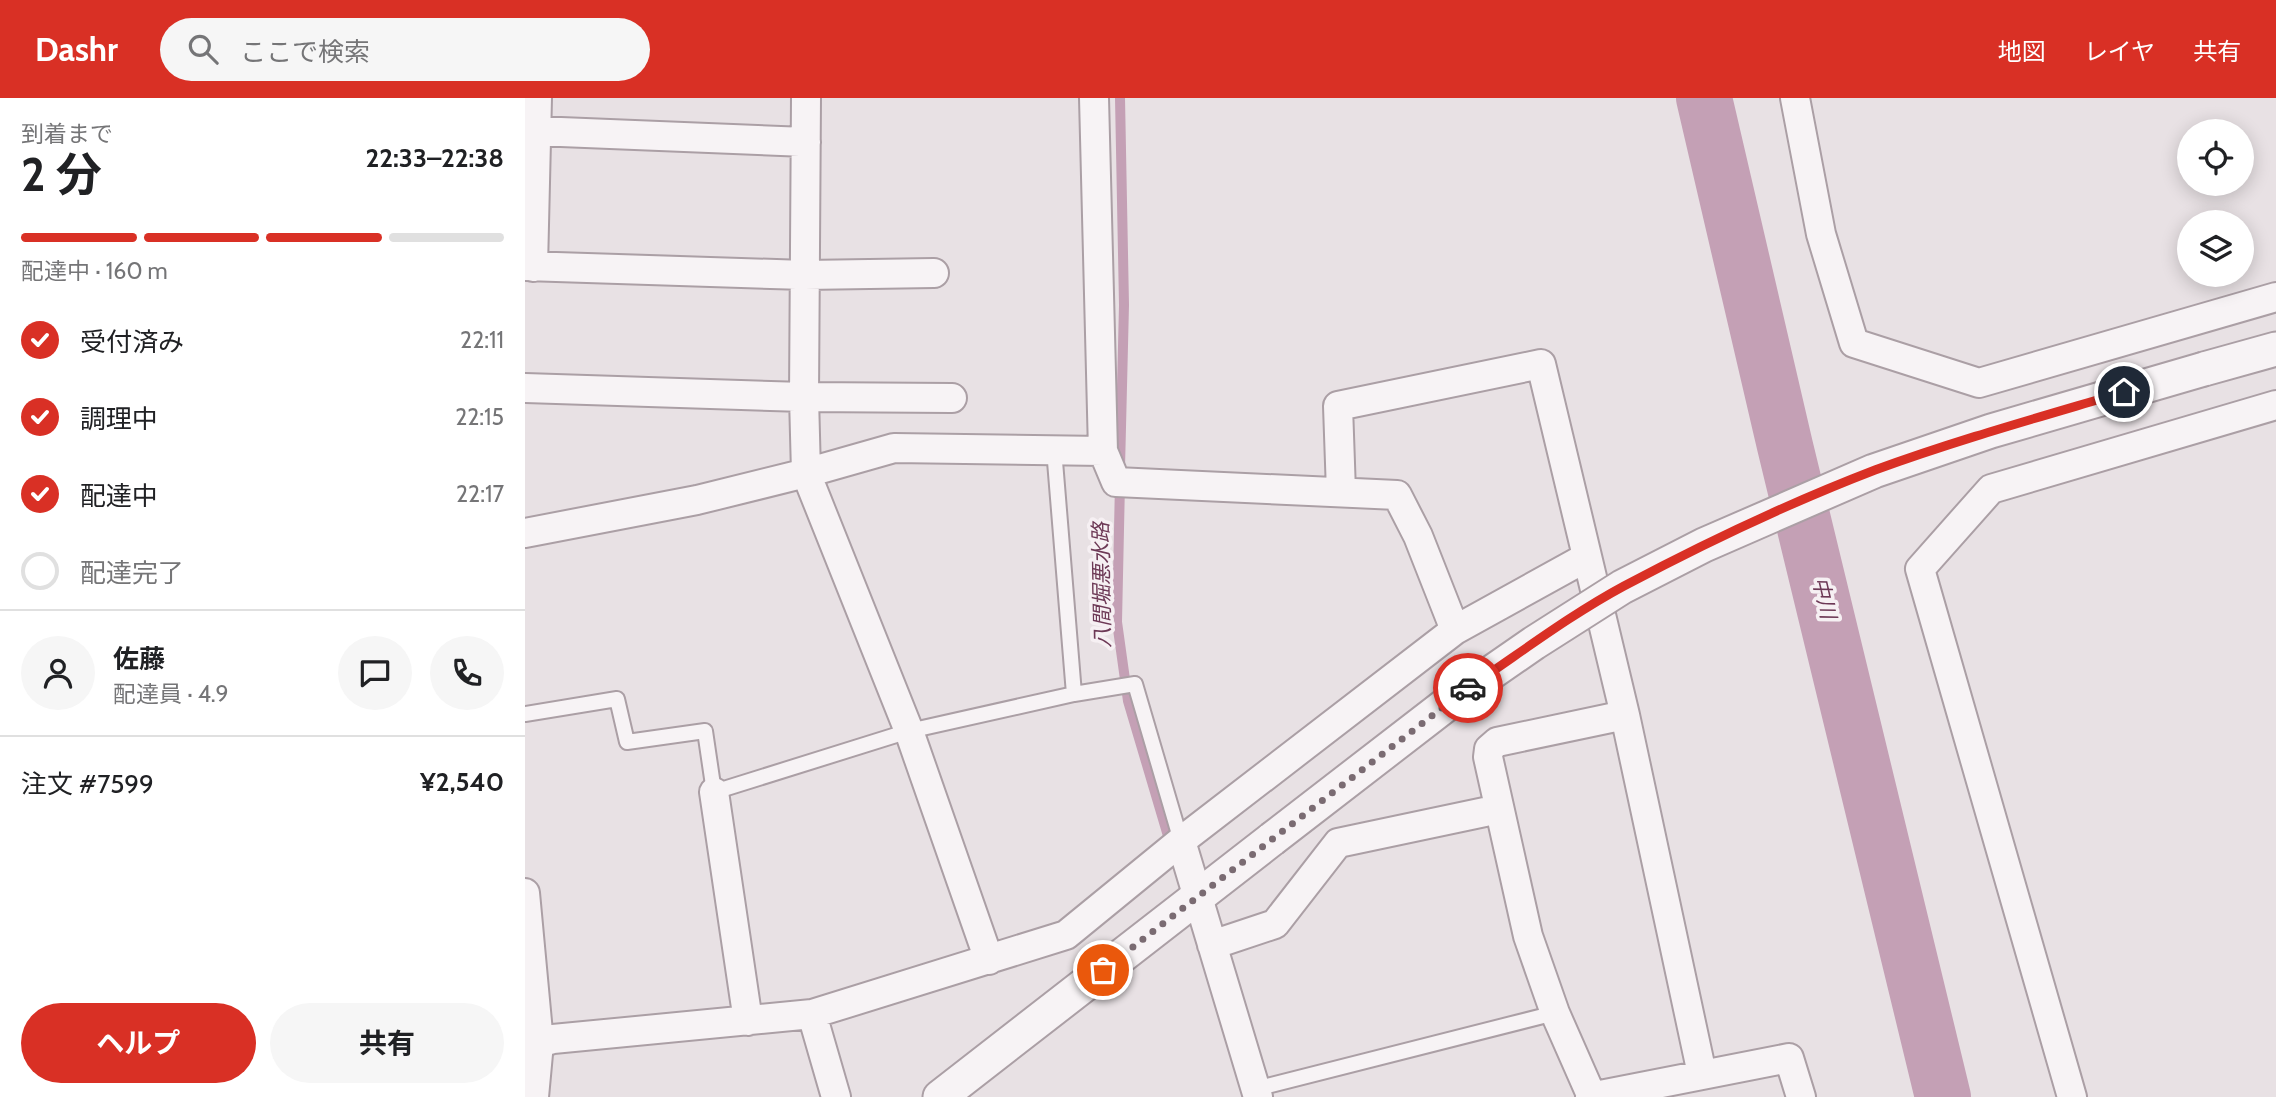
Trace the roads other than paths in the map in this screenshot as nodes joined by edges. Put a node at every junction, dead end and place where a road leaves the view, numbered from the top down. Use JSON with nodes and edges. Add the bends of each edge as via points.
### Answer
{"nodes":[{"id":1,"x":537,"y":98,"type":"edge"},
{"id":2,"x":806,"y":98,"type":"edge"},
{"id":3,"x":1094,"y":98,"type":"edge"},
{"id":4,"x":1795,"y":98,"type":"edge"},
{"id":5,"x":536,"y":131,"type":"junction"},
{"id":6,"x":806,"y":142,"type":"junction"},
{"id":7,"x":529,"y":267,"type":"edge"},
{"id":8,"x":934,"y":273,"type":"dead end"},
{"id":9,"x":805,"y":275,"type":"junction"},
{"id":10,"x":2276,"y":297,"type":"edge"},
{"id":11,"x":2276,"y":349,"type":"edge"},
{"id":12,"x":525,"y":388,"type":"edge"},
{"id":13,"x":804,"y":397,"type":"junction"},
{"id":14,"x":952,"y":398,"type":"dead end"},
{"id":15,"x":2276,"y":405,"type":"edge"},
{"id":16,"x":1054,"y":449,"type":"junction"},
{"id":17,"x":1103,"y":451,"type":"junction"},
{"id":18,"x":806,"y":473,"type":"junction"},
{"id":19,"x":1341,"y":492,"type":"junction"},
{"id":20,"x":525,"y":533,"type":"edge"},
{"id":21,"x":1587,"y":557,"type":"junction"},
{"id":22,"x":1455,"y":630,"type":"junction"},
{"id":23,"x":1074,"y":694,"type":"junction"},
{"id":24,"x":525,"y":714,"type":"edge"},
{"id":25,"x":1625,"y":715,"type":"junction"},
{"id":26,"x":909,"y":732,"type":"junction"},
{"id":27,"x":713,"y":792,"type":"junction"},
{"id":28,"x":1499,"y":809,"type":"junction"},
{"id":29,"x":1171,"y":849,"type":"junction"},
{"id":30,"x":525,"y":892,"type":"edge"},
{"id":31,"x":1202,"y":894,"type":"junction"},
{"id":32,"x":525,"y":902,"type":"edge"},
{"id":33,"x":1212,"y":945,"type":"junction"},
{"id":34,"x":989,"y":960,"type":"junction"},
{"id":35,"x":1555,"y":1013,"type":"junction"},
{"id":36,"x":812,"y":1014,"type":"junction"},
{"id":37,"x":748,"y":1021,"type":"junction"},
{"id":38,"x":539,"y":1043,"type":"junction"},
{"id":39,"x":1702,"y":1074,"type":"junction"},
{"id":40,"x":1257,"y":1093,"type":"edge"},
{"id":41,"x":534,"y":1097,"type":"edge"},
{"id":42,"x":836,"y":1097,"type":"edge"},
{"id":43,"x":940,"y":1097,"type":"edge"},
{"id":44,"x":1591,"y":1097,"type":"edge"},
{"id":45,"x":1801,"y":1097,"type":"edge"},
{"id":46,"x":2072,"y":1097,"type":"edge"}],
"edges":[{"from":1,"to":5,"type":"street"},
{"from":2,"to":6,"type":"street"},
{"from":3,"to":17,"type":"street"},
{"from":4,"to":10,"type":"street","via":[[1821,234],[1854,343],[1979,383]]},
{"from":5,"to":6,"type":"street"},
{"from":5,"to":7,"type":"street"},
{"from":6,"to":9,"type":"street"},
{"from":7,"to":9,"type":"street"},
{"from":8,"to":9,"type":"street"},
{"from":9,"to":13,"type":"street"},
{"from":11,"to":31,"type":"street","bridge":true,"via":[[1991,431],[1874,471],[1703,545],[1622,587],[1456,696]]},
{"from":12,"to":13,"type":"street"},
{"from":13,"to":14,"type":"street"},
{"from":13,"to":18,"type":"street"},
{"from":15,"to":46,"type":"street","via":[[1991,489],[1920,569]]},
{"from":16,"to":17,"type":"street"},
{"from":16,"to":18,"type":"street","via":[[894,448]]},
{"from":16,"to":23,"type":"lane"},
{"from":17,"to":19,"type":"street","via":[[1116,482]]},
{"from":18,"to":20,"type":"street"},
{"from":18,"to":26,"type":"street"},
{"from":19,"to":21,"type":"street","via":[[1338,406],[1541,364]]},
{"from":19,"to":22,"type":"street","via":[[1397,495]]},
{"from":21,"to":22,"type":"street"},
{"from":21,"to":25,"type":"street"},
{"from":22,"to":29,"type":"street"},
{"from":23,"to":26,"type":"lane"},
{"from":23,"to":29,"type":"lane","via":[[1135,684]]},
{"from":24,"to":27,"type":"lane","via":[[617,699],[627,742],[705,731]]},
{"from":25,"to":28,"type":"street","via":[[1497,742],[1488,757]]},
{"from":25,"to":39,"type":"street"},
{"from":26,"to":27,"type":"lane"},
{"from":26,"to":34,"type":"street"},
{"from":27,"to":37,"type":"street"},
{"from":28,"to":33,"type":"street","via":[[1338,843],[1275,924]]},
{"from":28,"to":35,"type":"street","via":[[1528,936]]},
{"from":29,"to":31,"type":"street"},
{"from":29,"to":34,"type":"street","via":[[1066,935]]},
{"from":30,"to":32,"type":"street"},
{"from":31,"to":33,"type":"street"},
{"from":31,"to":43,"type":"street"},
{"from":32,"to":38,"type":"street"},
{"from":33,"to":40,"type":"street"},
{"from":34,"to":36,"type":"street"},
{"from":35,"to":40,"type":"lane"},
{"from":35,"to":44,"type":"street"},
{"from":36,"to":37,"type":"street"},
{"from":36,"to":42,"type":"street"},
{"from":37,"to":38,"type":"street"},
{"from":38,"to":41,"type":"street"},
{"from":39,"to":44,"type":"street"},
{"from":39,"to":45,"type":"street","via":[[1789,1058]]}]}
